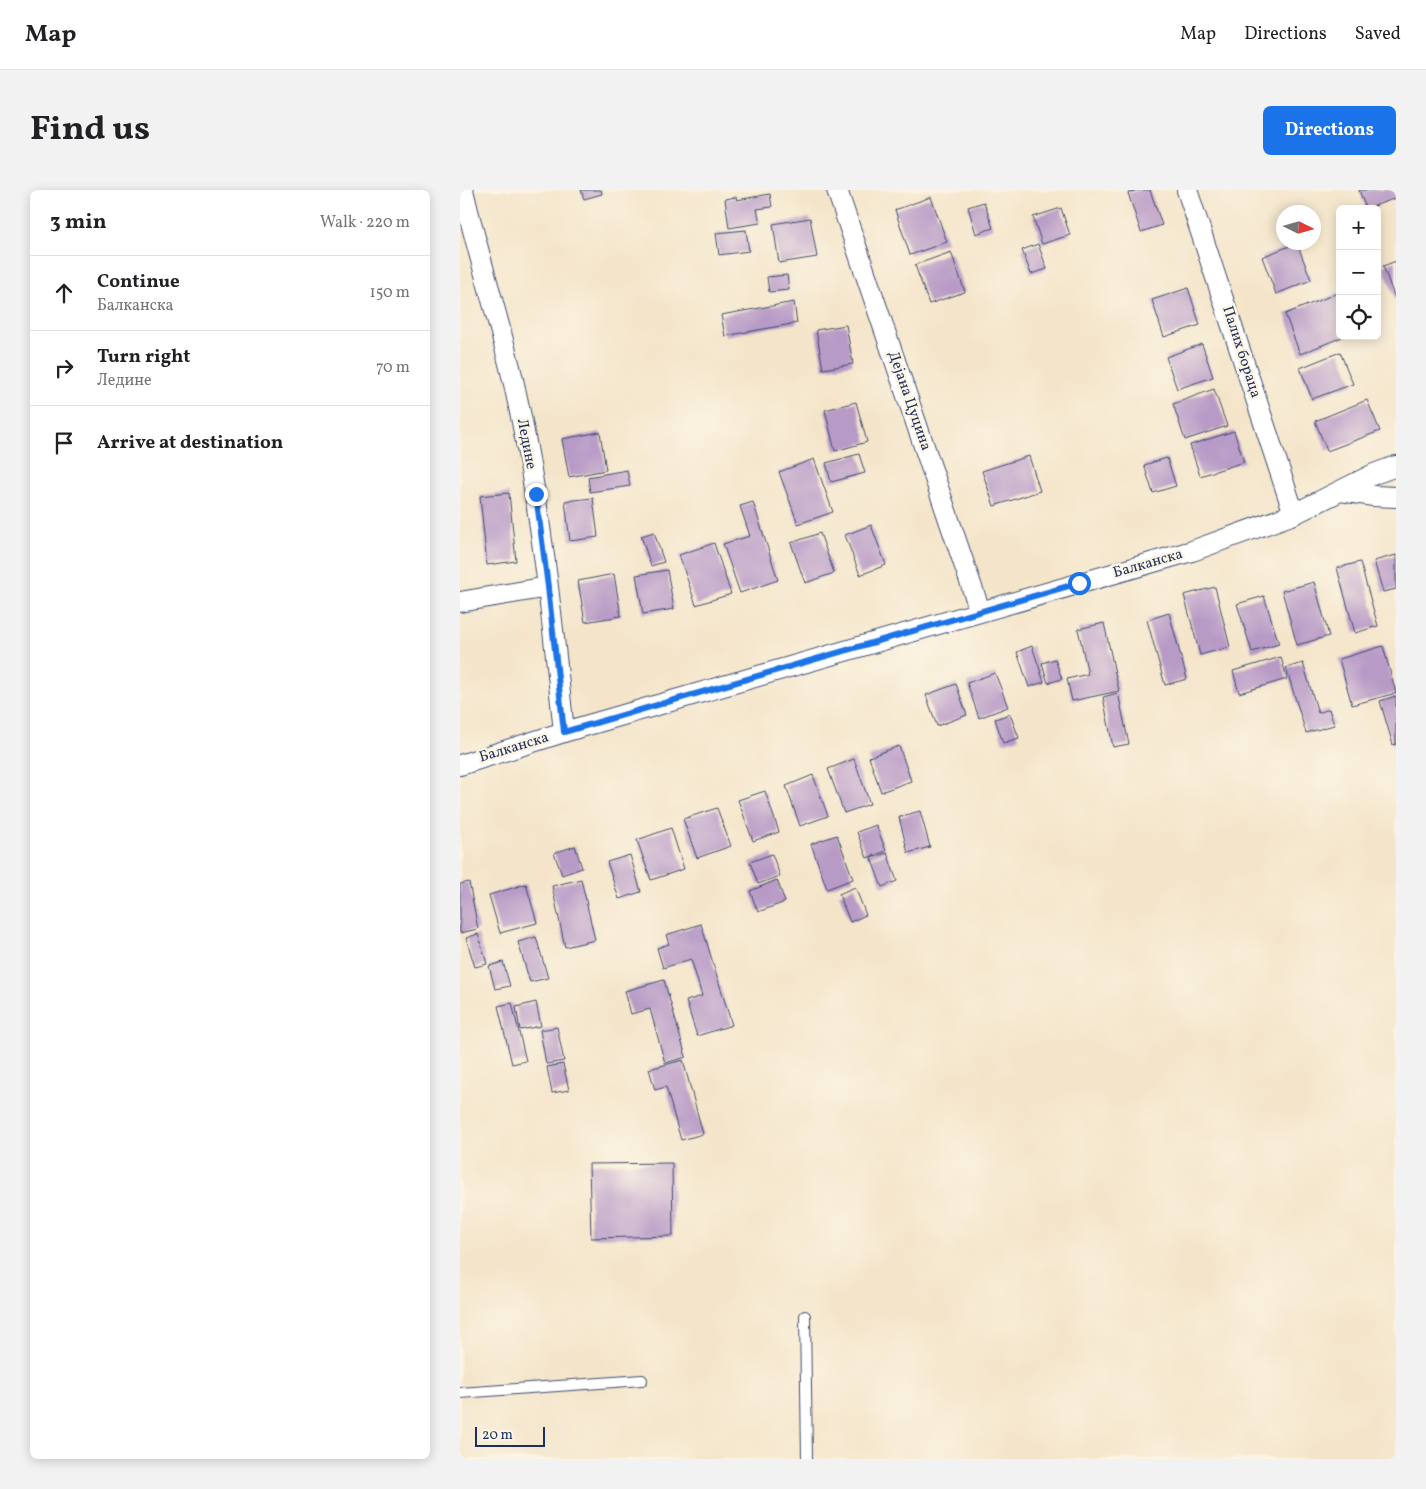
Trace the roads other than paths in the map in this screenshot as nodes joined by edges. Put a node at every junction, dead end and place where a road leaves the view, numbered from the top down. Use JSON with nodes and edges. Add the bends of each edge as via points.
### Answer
{"nodes":[{"id":1,"x":463,"y":190,"type":"edge"},
{"id":2,"x":837,"y":190,"type":"edge"},
{"id":3,"x":1188,"y":190,"type":"edge"},
{"id":4,"x":1396,"y":466,"type":"edge"},
{"id":5,"x":1341,"y":490,"type":"junction"},
{"id":6,"x":1396,"y":496,"type":"edge"},
{"id":7,"x":1294,"y":514,"type":"junction"},
{"id":8,"x":548,"y":587,"type":"junction"},
{"id":9,"x":460,"y":602,"type":"edge"},
{"id":10,"x":980,"y":611,"type":"junction"},
{"id":11,"x":564,"y":732,"type":"junction"},
{"id":12,"x":460,"y":765,"type":"edge"},
{"id":13,"x":805,"y":1316,"type":"dead end"},
{"id":14,"x":642,"y":1380,"type":"dead end"},
{"id":15,"x":460,"y":1394,"type":"edge"},
{"id":16,"x":807,"y":1459,"type":"edge"}],
"edges":[{"from":1,"to":8,"type":"street","name":"Ледине","via":[[514,383],[536,494]]},
{"from":2,"to":10,"type":"street","name":"Дејана Цуцина"},
{"from":3,"to":7,"type":"street","name":"Палих бораца"},
{"from":4,"to":5,"type":"street","name":"Балканска"},
{"from":5,"to":6,"type":"street"},
{"from":5,"to":7,"type":"street","name":"Балканска"},
{"from":7,"to":10,"type":"street","name":"Балканска","via":[[1192,551]]},
{"from":8,"to":9,"type":"street"},
{"from":8,"to":11,"type":"street","name":"Ледине"},
{"from":10,"to":11,"type":"street","name":"Балканска"},
{"from":11,"to":12,"type":"street","name":"Балканска"},
{"from":13,"to":16,"type":"lane"},
{"from":14,"to":15,"type":"lane"}]}
